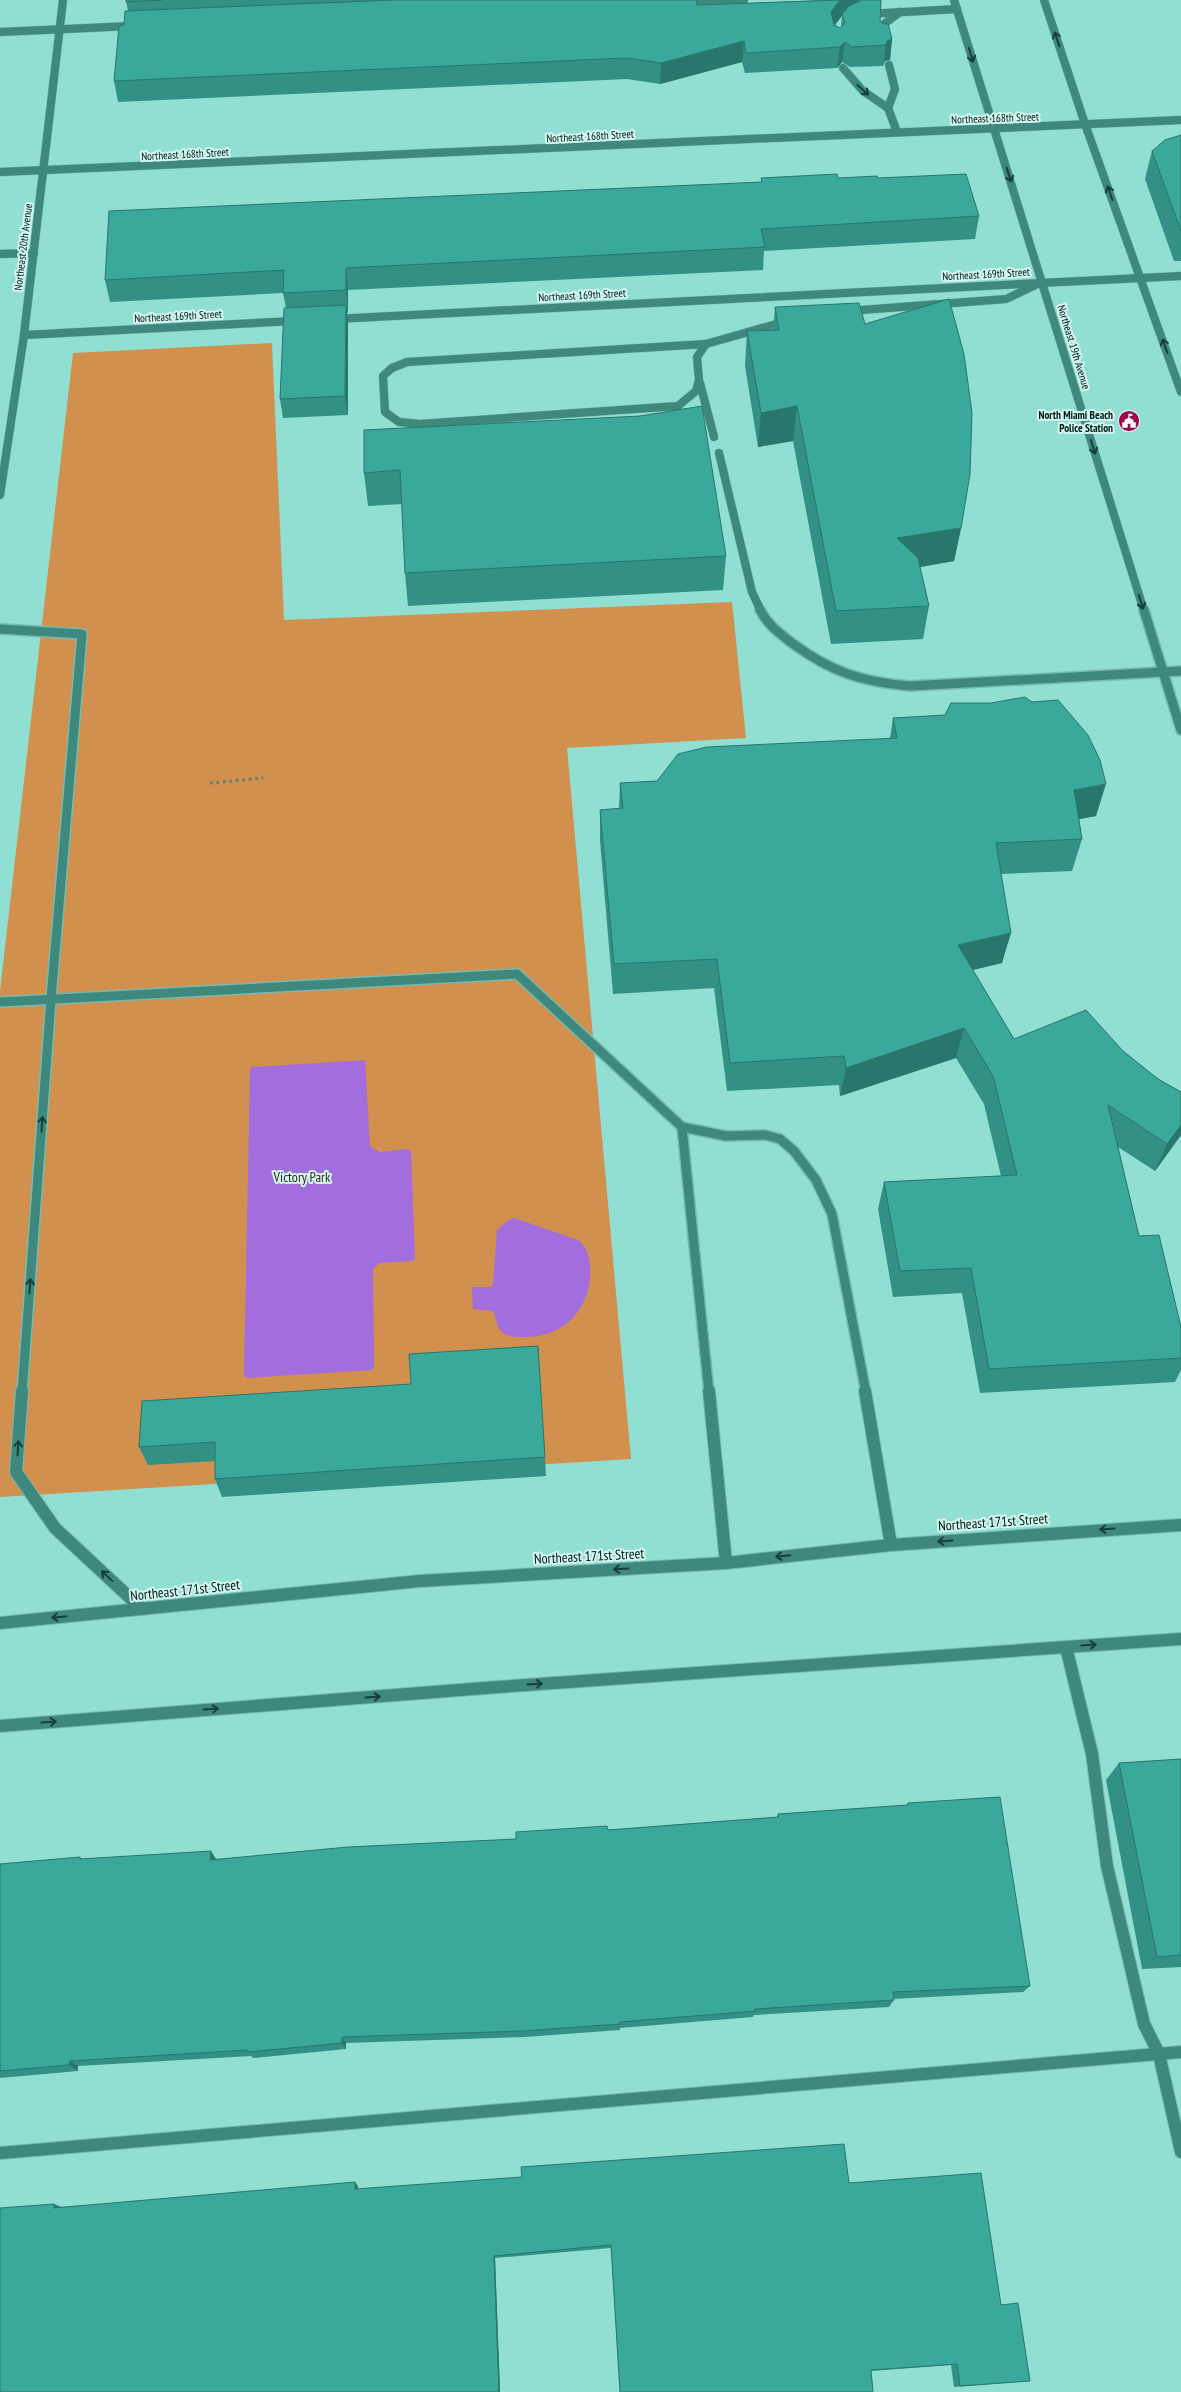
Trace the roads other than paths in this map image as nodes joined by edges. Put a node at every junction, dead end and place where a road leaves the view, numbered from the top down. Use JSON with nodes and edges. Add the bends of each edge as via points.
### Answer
{"nodes":[{"id":1,"x":63,"y":0,"type":"edge"},
{"id":2,"x":720,"y":0,"type":"edge"},
{"id":3,"x":744,"y":0,"type":"edge"},
{"id":4,"x":954,"y":0,"type":"edge"},
{"id":5,"x":1044,"y":0,"type":"edge"},
{"id":6,"x":670,"y":3,"type":"edge"},
{"id":7,"x":957,"y":9,"type":"junction"},
{"id":8,"x":901,"y":12,"type":"junction"},
{"id":9,"x":858,"y":15,"type":"edge"},
{"id":10,"x":140,"y":26,"type":"edge"},
{"id":11,"x":59,"y":29,"type":"junction"},
{"id":12,"x":0,"y":32,"type":"edge"},
{"id":13,"x":883,"y":40,"type":"edge"},
{"id":14,"x":889,"y":65,"type":"edge"},
{"id":15,"x":843,"y":68,"type":"edge"},
{"id":16,"x":888,"y":108,"type":"junction"},
{"id":17,"x":1181,"y":120,"type":"edge"},
{"id":18,"x":1085,"y":124,"type":"junction"},
{"id":19,"x":994,"y":128,"type":"junction"},
{"id":20,"x":897,"y":132,"type":"junction"},
{"id":21,"x":44,"y":170,"type":"junction"},
{"id":22,"x":0,"y":172,"type":"edge"},
{"id":23,"x":34,"y":253,"type":"junction"},
{"id":24,"x":0,"y":254,"type":"edge"},
{"id":25,"x":1181,"y":276,"type":"edge"},
{"id":26,"x":1141,"y":278,"type":"junction"},
{"id":27,"x":1042,"y":282,"type":"junction"},
{"id":28,"x":838,"y":312,"type":"edge"},
{"id":29,"x":799,"y":318,"type":"edge"},
{"id":30,"x":325,"y":319,"type":"edge"},
{"id":31,"x":305,"y":320,"type":"edge"},
{"id":32,"x":24,"y":335,"type":"junction"},
{"id":33,"x":706,"y":344,"type":"junction"},
{"id":34,"x":700,"y":383,"type":"junction"},
{"id":35,"x":1181,"y":392,"type":"edge"},
{"id":36,"x":714,"y":437,"type":"dead end"},
{"id":37,"x":719,"y":454,"type":"dead end"},
{"id":38,"x":0,"y":495,"type":"edge"},
{"id":39,"x":0,"y":629,"type":"edge"},
{"id":40,"x":1181,"y":671,"type":"edge"},
{"id":41,"x":1163,"y":672,"type":"junction"},
{"id":42,"x":1181,"y":730,"type":"edge"},
{"id":43,"x":51,"y":999,"type":"junction"},
{"id":44,"x":0,"y":1002,"type":"edge"},
{"id":45,"x":682,"y":1127,"type":"junction"},
{"id":46,"x":1181,"y":1525,"type":"edge"},
{"id":47,"x":892,"y":1545,"type":"junction"},
{"id":48,"x":726,"y":1563,"type":"junction"},
{"id":49,"x":142,"y":1609,"type":"junction"},
{"id":50,"x":0,"y":1623,"type":"edge"},
{"id":51,"x":1181,"y":1638,"type":"edge"},
{"id":52,"x":1066,"y":1647,"type":"junction"},
{"id":53,"x":0,"y":1726,"type":"edge"},
{"id":54,"x":1181,"y":2052,"type":"edge"},
{"id":55,"x":1159,"y":2054,"type":"junction"},
{"id":56,"x":1181,"y":2152,"type":"edge"},
{"id":57,"x":0,"y":2153,"type":"edge"}],
"edges":[{"from":1,"to":11,"type":"street","name":"Northeast 20th Avenue"},
{"from":2,"to":3,"type":"street"},
{"from":2,"to":6,"type":"street"},
{"from":4,"to":7,"type":"street","name":"Northeast 19th Avenue"},
{"from":18,"to":5,"type":"street","one_way":true},
{"from":7,"to":8,"type":"street"},
{"from":7,"to":19,"type":"street","name":"Northeast 19th Avenue","one_way":true},
{"from":8,"to":9,"type":"street"},
{"from":8,"to":13,"type":"street","via":[[884,24]]},
{"from":10,"to":11,"type":"street"},
{"from":11,"to":12,"type":"street"},
{"from":11,"to":21,"type":"street","name":"Northeast 20th Avenue"},
{"from":14,"to":16,"type":"street","via":[[895,89]]},
{"from":15,"to":16,"type":"street","one_way":true,"via":[[863,91]]},
{"from":16,"to":20,"type":"street"},
{"from":17,"to":18,"type":"street","name":"Northeast 168th Street"},
{"from":18,"to":19,"type":"street","name":"Northeast 168th Street"},
{"from":26,"to":18,"type":"street","one_way":true},
{"from":19,"to":20,"type":"street","name":"Northeast 168th Street"},
{"from":19,"to":27,"type":"street","name":"Northeast 19th Avenue","one_way":true},
{"from":20,"to":21,"type":"street","name":"Northeast 168th Street"},
{"from":21,"to":22,"type":"street","name":"Northeast 168th Street"},
{"from":21,"to":23,"type":"street","name":"Northeast 20th Avenue"},
{"from":23,"to":24,"type":"street"},
{"from":23,"to":32,"type":"street","name":"Northeast 20th Avenue"},
{"from":25,"to":26,"type":"street","name":"Northeast 169th Street"},
{"from":26,"to":27,"type":"street","name":"Northeast 169th Street"},
{"from":35,"to":26,"type":"street","one_way":true},
{"from":27,"to":28,"type":"street","via":[[1006,299]]},
{"from":27,"to":30,"type":"street","name":"Northeast 169th Street"},
{"from":27,"to":41,"type":"street","name":"Northeast 19th Avenue","one_way":true},
{"from":29,"to":33,"type":"street"},
{"from":31,"to":32,"type":"street","name":"Northeast 169th Street"},
{"from":32,"to":38,"type":"street","name":"Northeast 20th Avenue"},
{"from":33,"to":34,"type":"street","via":[[697,357]]},
{"from":33,"to":34,"type":"street","via":[[407,362],[383,376],[385,412],[399,422],[420,424],[678,406],[694,397]]},
{"from":34,"to":36,"type":"street"},
{"from":37,"to":41,"type":"street","via":[[752,592],[760,609],[770,626],[839,673],[872,683],[910,686]]},
{"from":39,"to":43,"type":"street","via":[[82,634]]},
{"from":40,"to":41,"type":"street"},
{"from":41,"to":42,"type":"street","name":"Northeast 19th Avenue"},
{"from":43,"to":44,"type":"street"},
{"from":43,"to":45,"type":"street","via":[[517,974]]},
{"from":49,"to":43,"type":"street","one_way":true,"via":[[55,1528],[16,1472]]},
{"from":45,"to":47,"type":"street","via":[[726,1136],[765,1135],[780,1139],[794,1151],[816,1180],[832,1214]]},
{"from":45,"to":48,"type":"street"},
{"from":46,"to":47,"type":"street","name":"Northeast 171st Street","one_way":true},
{"from":47,"to":48,"type":"street","name":"Northeast 171st Street","one_way":true},
{"from":48,"to":49,"type":"street","name":"Northeast 171st Street","one_way":true,"via":[[420,1581]]},
{"from":49,"to":50,"type":"street","name":"Northeast 171st Street","one_way":true},
{"from":52,"to":51,"type":"street","one_way":true},
{"from":53,"to":52,"type":"street","one_way":true},
{"from":52,"to":55,"type":"street","via":[[1092,1754],[1107,1866],[1144,2024]]},
{"from":54,"to":55,"type":"street"},
{"from":55,"to":56,"type":"street"},
{"from":55,"to":57,"type":"street"}]}
